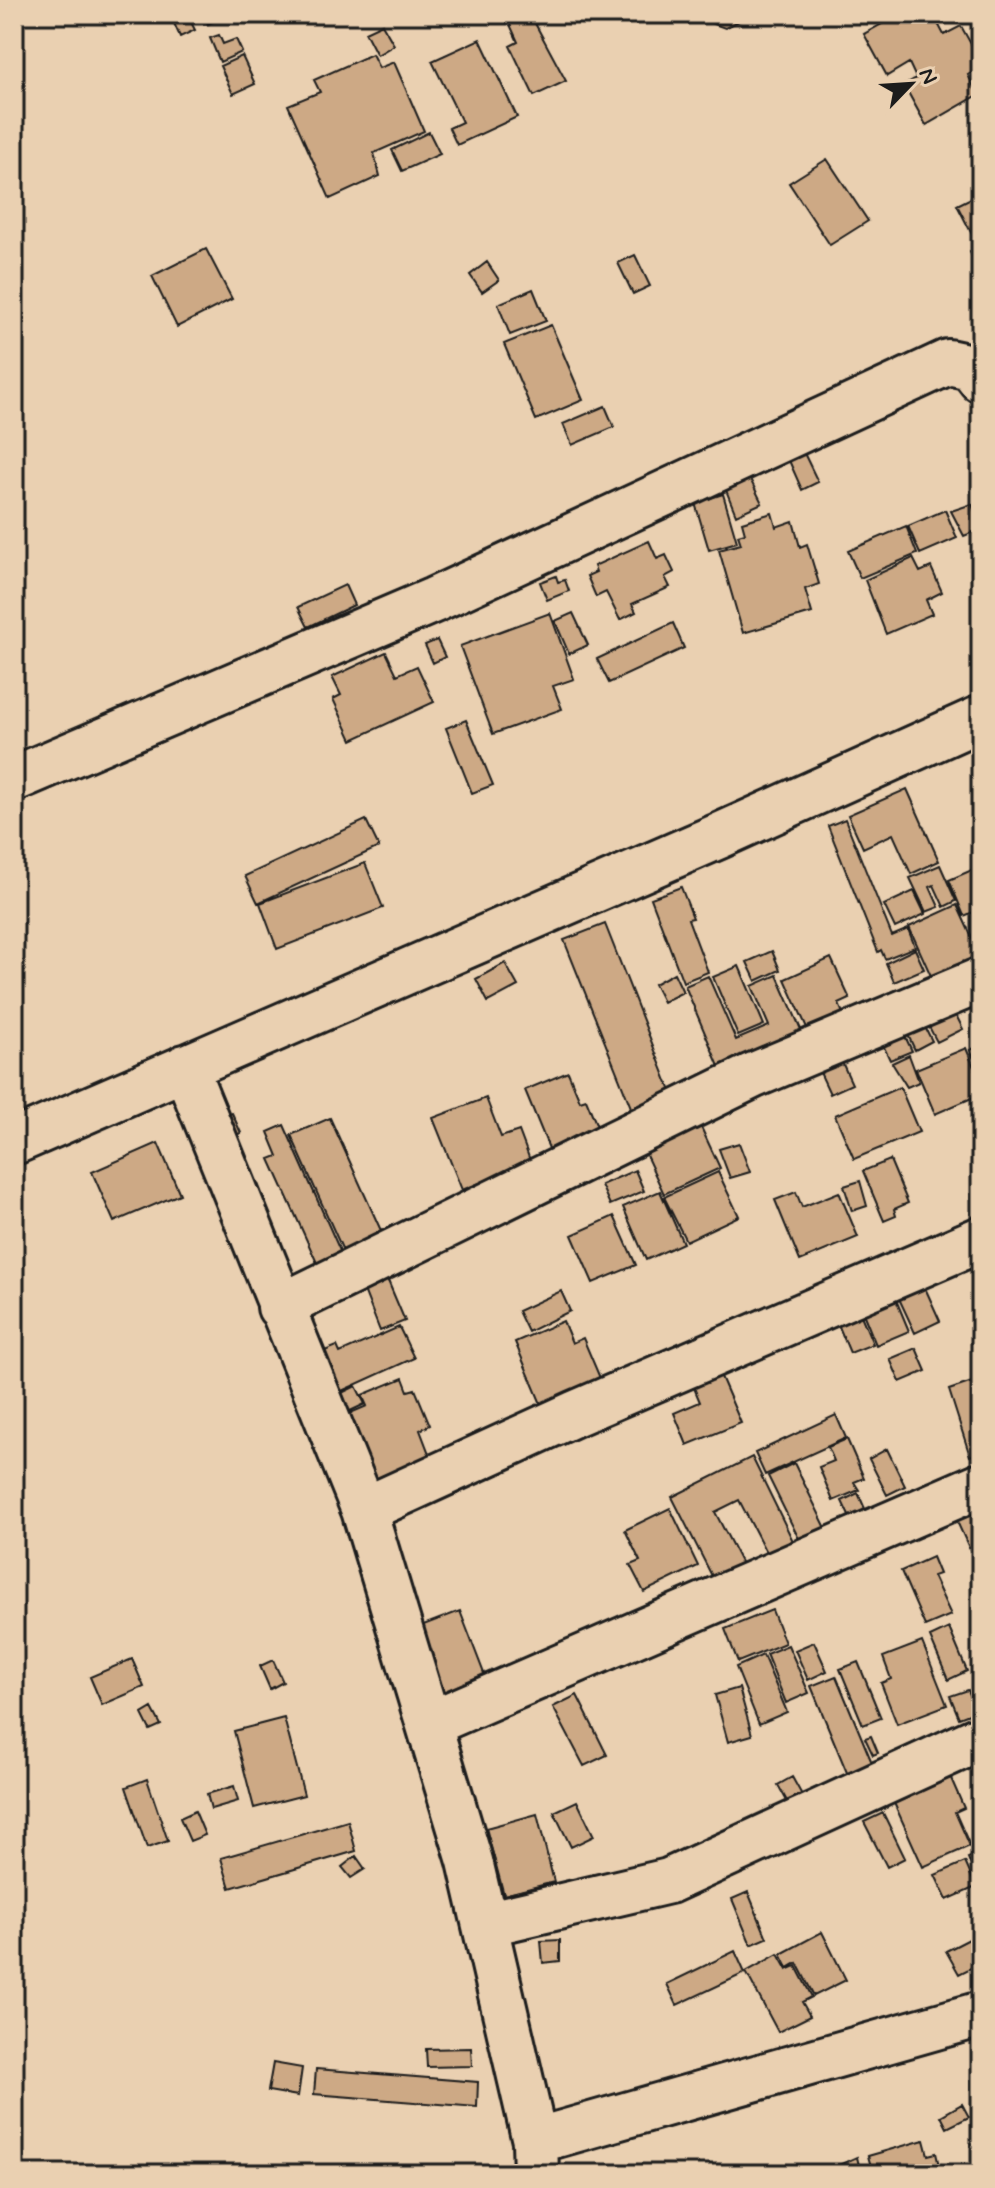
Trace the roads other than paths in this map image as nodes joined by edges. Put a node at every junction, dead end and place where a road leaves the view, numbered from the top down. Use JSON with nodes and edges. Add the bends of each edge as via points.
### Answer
{"nodes":[{"id":1,"x":981,"y":380,"type":"edge"},
{"id":2,"x":981,"y":718,"type":"edge"},
{"id":3,"x":14,"y":779,"type":"edge"},
{"id":4,"x":981,"y":980,"type":"edge"},
{"id":5,"x":185,"y":1067,"type":"junction"},
{"id":6,"x":14,"y":1142,"type":"edge"},
{"id":7,"x":981,"y":1239,"type":"edge"},
{"id":8,"x":280,"y":1307,"type":"junction"},
{"id":9,"x":981,"y":1485,"type":"edge"},
{"id":10,"x":364,"y":1510,"type":"junction"},
{"id":11,"x":429,"y":1724,"type":"junction"},
{"id":12,"x":981,"y":1738,"type":"edge"},
{"id":13,"x":485,"y":1924,"type":"junction"},
{"id":14,"x":981,"y":2014,"type":"edge"},
{"id":15,"x":535,"y":2158,"type":"edge"}],
"edges":[{"from":1,"to":3,"type":"street","via":[[971,367],[948,362],[434,600]]},
{"from":2,"to":5,"type":"street"},
{"from":4,"to":8,"type":"street","via":[[752,1076]]},
{"from":5,"to":6,"type":"street"},
{"from":5,"to":8,"type":"street"},
{"from":7,"to":10,"type":"street"},
{"from":8,"to":10,"type":"street"},
{"from":9,"to":11,"type":"street"},
{"from":10,"to":11,"type":"street"},
{"from":11,"to":13,"type":"street"},
{"from":12,"to":13,"type":"street","via":[[669,1881]]},
{"from":13,"to":15,"type":"street"},
{"from":14,"to":15,"type":"street"}]}
